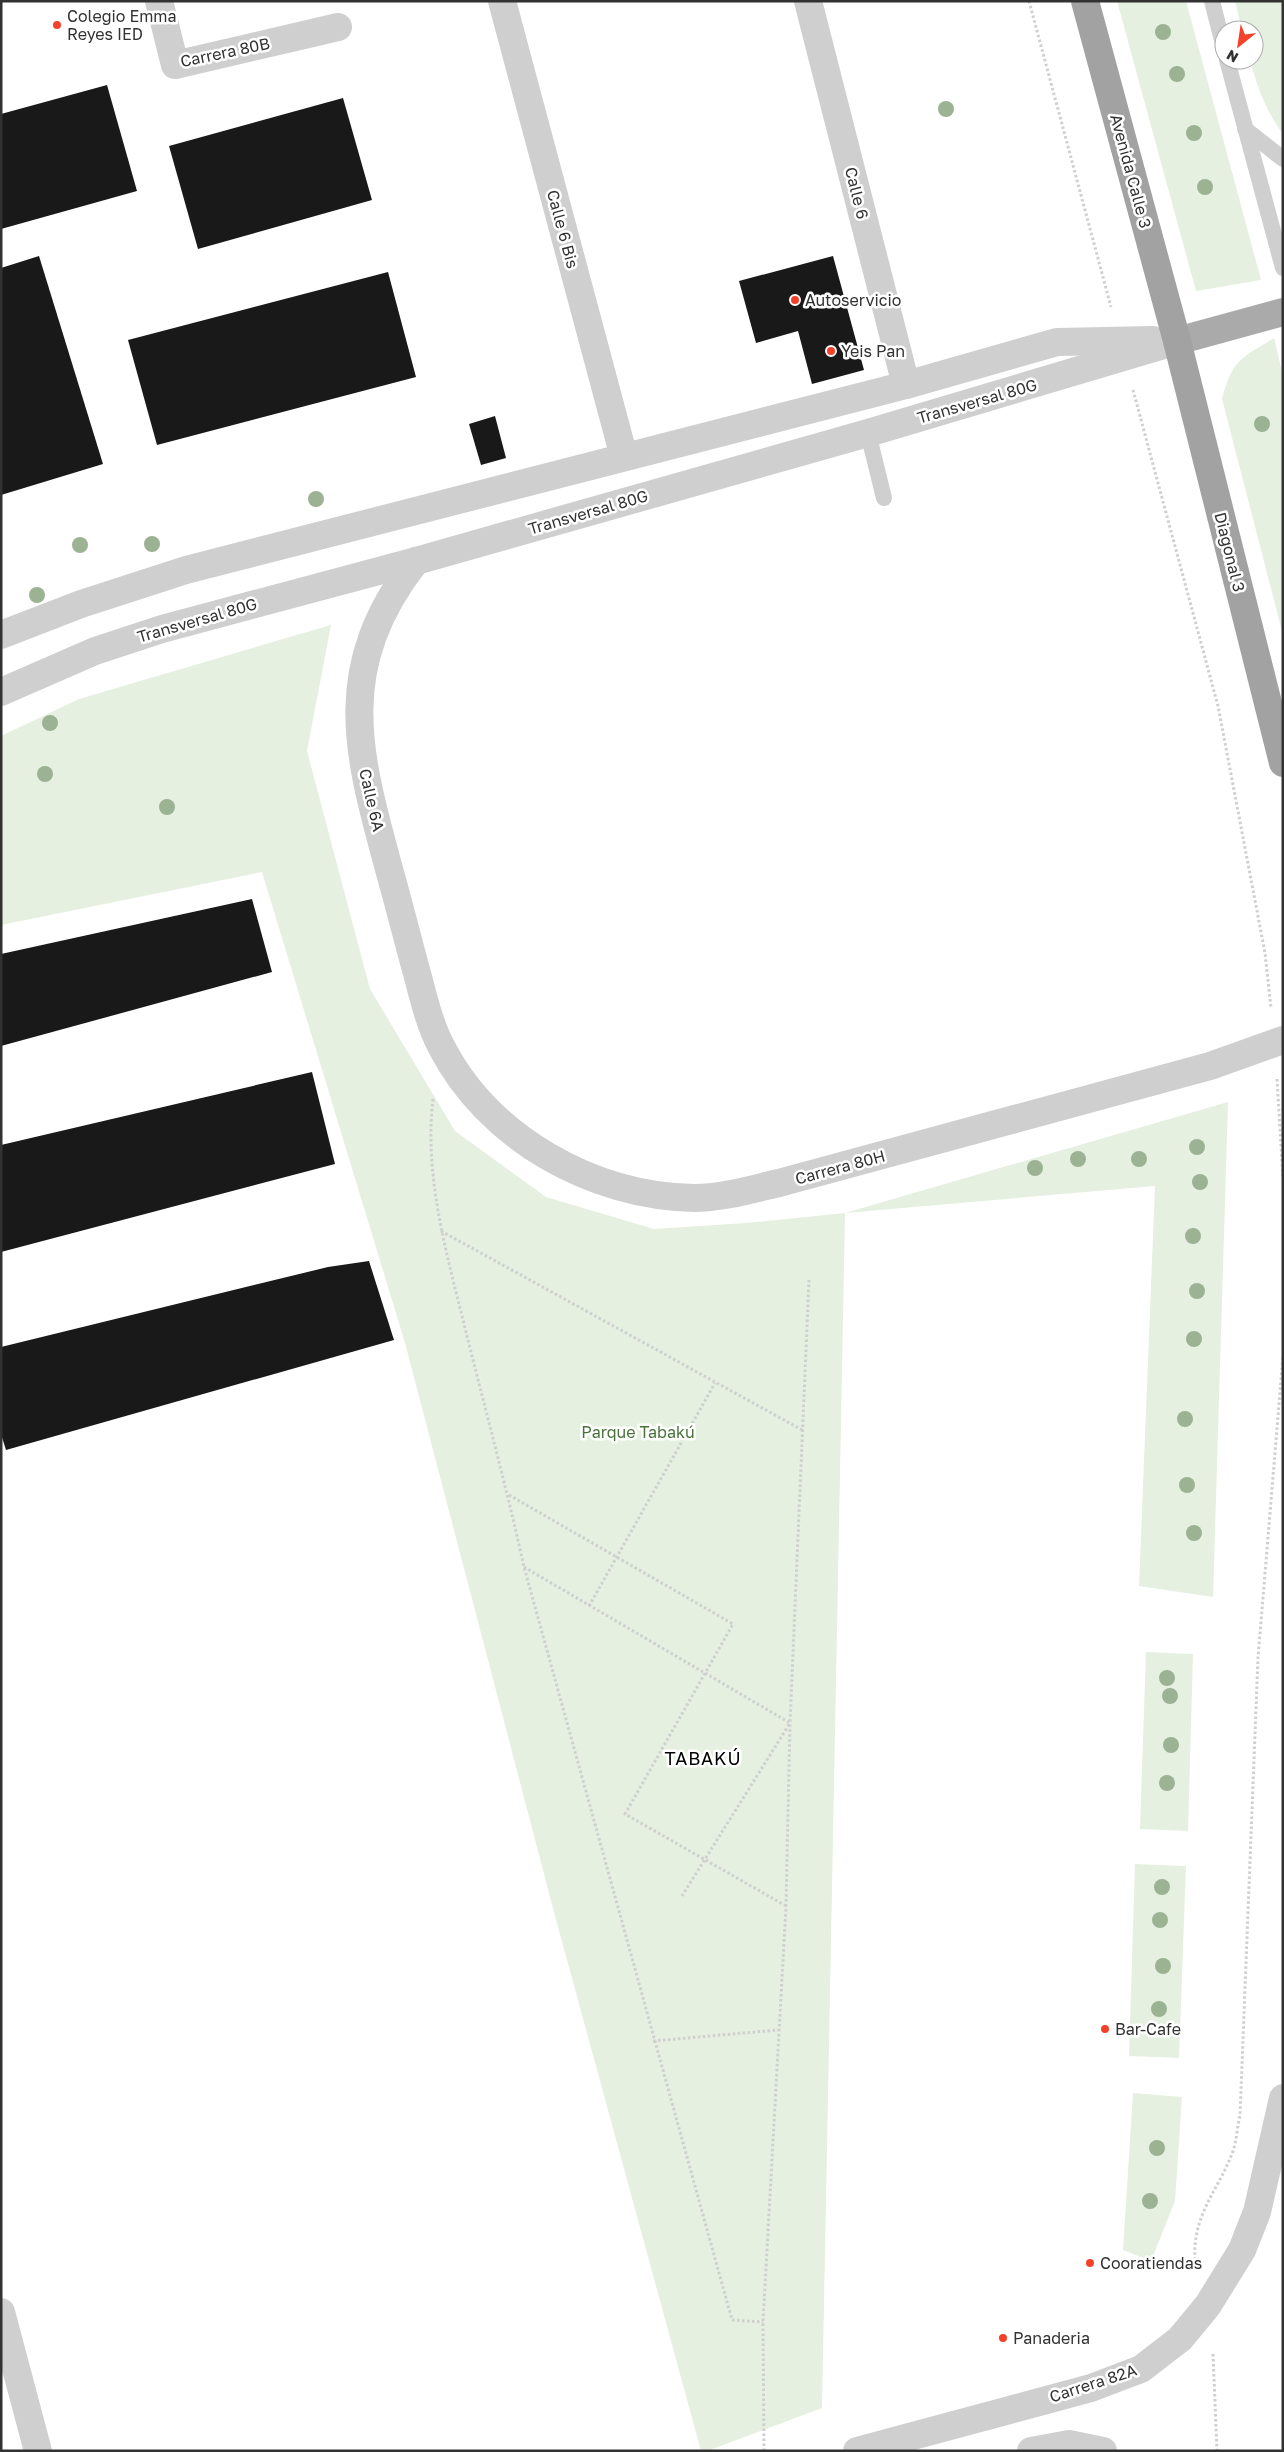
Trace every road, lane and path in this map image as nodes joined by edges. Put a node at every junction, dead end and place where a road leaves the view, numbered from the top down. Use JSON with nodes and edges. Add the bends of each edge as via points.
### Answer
{"nodes":[{"id":1,"x":160,"y":1,"type":"edge"},
{"id":2,"x":502,"y":1,"type":"edge"},
{"id":3,"x":808,"y":1,"type":"edge"},
{"id":4,"x":1028,"y":1,"type":"edge"},
{"id":5,"x":1085,"y":1,"type":"edge"},
{"id":6,"x":1212,"y":1,"type":"edge"},
{"id":7,"x":1217,"y":20,"type":"edge"},
{"id":8,"x":338,"y":27,"type":"dead end"},
{"id":9,"x":1230,"y":70,"type":"edge"},
{"id":10,"x":1246,"y":129,"type":"junction"},
{"id":11,"x":1283,"y":159,"type":"edge"},
{"id":12,"x":1283,"y":268,"type":"edge"},
{"id":13,"x":1283,"y":312,"type":"edge"},
{"id":14,"x":1113,"y":313,"type":"dead end"},
{"id":15,"x":1177,"y":341,"type":"junction"},
{"id":16,"x":1132,"y":384,"type":"dead end"},
{"id":17,"x":906,"y":385,"type":"junction"},
{"id":18,"x":868,"y":433,"type":"junction"},
{"id":19,"x":624,"y":457,"type":"junction"},
{"id":20,"x":884,"y":498,"type":"dead end"},
{"id":21,"x":416,"y":561,"type":"junction"},
{"id":22,"x":1,"y":635,"type":"edge"},
{"id":23,"x":1,"y":692,"type":"edge"},
{"id":24,"x":1283,"y":763,"type":"edge"},
{"id":25,"x":1271,"y":1010,"type":"dead end"},
{"id":26,"x":1283,"y":1040,"type":"edge"},
{"id":27,"x":440,"y":1045,"type":"joint"},
{"id":28,"x":1276,"y":1070,"type":"dead end"},
{"id":29,"x":434,"y":1098,"type":"dead end"},
{"id":30,"x":1283,"y":1178,"type":"edge"},
{"id":31,"x":441,"y":1231,"type":"junction"},
{"id":32,"x":809,"y":1280,"type":"dead end"},
{"id":33,"x":1283,"y":1356,"type":"edge"},
{"id":34,"x":715,"y":1382,"type":"junction"},
{"id":35,"x":804,"y":1431,"type":"junction"},
{"id":36,"x":508,"y":1494,"type":"junction"},
{"id":37,"x":617,"y":1555,"type":"junction"},
{"id":38,"x":524,"y":1567,"type":"junction"},
{"id":39,"x":588,"y":1606,"type":"junction"},
{"id":40,"x":704,"y":1673,"type":"junction"},
{"id":41,"x":790,"y":1723,"type":"junction"},
{"id":42,"x":705,"y":1860,"type":"junction"},
{"id":43,"x":682,"y":1896,"type":"dead end"},
{"id":44,"x":786,"y":1906,"type":"junction"},
{"id":45,"x":778,"y":2030,"type":"junction"},
{"id":46,"x":653,"y":2041,"type":"junction"},
{"id":47,"x":1242,"y":2087,"type":"dead end"},
{"id":48,"x":1283,"y":2098,"type":"edge"},
{"id":49,"x":1,"y":2312,"type":"edge"},
{"id":50,"x":764,"y":2322,"type":"junction"},
{"id":51,"x":38,"y":2451,"type":"edge"},
{"id":52,"x":764,"y":2451,"type":"edge"},
{"id":53,"x":857,"y":2451,"type":"edge"},
{"id":54,"x":1032,"y":2451,"type":"edge"},
{"id":55,"x":1103,"y":2451,"type":"edge"}],
"edges":[{"from":1,"to":8,"type":"street","name":"Carrera 80B","via":[[175,66]]},
{"from":2,"to":19,"type":"street","name":"Calle 6 Bis"},
{"from":3,"to":17,"type":"street","name":"Calle 6"},
{"from":4,"to":14,"type":"path"},
{"from":5,"to":15,"type":"highway","name":"Avenida Calle 3"},
{"from":6,"to":7,"type":"lane"},
{"from":9,"to":10,"type":"lane"},
{"from":10,"to":11,"type":"lane"},
{"from":10,"to":12,"type":"lane"},
{"from":13,"to":15,"type":"main road","name":"Transversal 80G"},
{"from":15,"to":17,"type":"street","name":"Transversal 80G","via":[[1057,342]]},
{"from":15,"to":18,"type":"street","name":"Transversal 80G"},
{"from":15,"to":24,"type":"highway","name":"Diagonal 3"},
{"from":16,"to":25,"type":"path","via":[[1218,706],[1265,953]]},
{"from":17,"to":19,"type":"street","name":"Transversal 80G"},
{"from":18,"to":20,"type":"lane"},
{"from":18,"to":21,"type":"street","name":"Transversal 80G"},
{"from":19,"to":22,"type":"street","name":"Transversal 80G","via":[[186,570],[81,604]]},
{"from":21,"to":23,"type":"street","name":"Transversal 80G","via":[[162,629],[96,651]]},
{"from":21,"to":27,"type":"street","name":"Calle 6A","via":[[381,614],[364,664],[358,702],[361,750],[370,800],[426,1007]]},
{"from":26,"to":27,"type":"street","name":"Carrera 80H","via":[[1210,1066],[779,1183],[727,1195],[694,1198],[648,1192],[586,1176],[522,1141],[483,1104],[458,1074]]},
{"from":28,"to":30,"type":"path"},
{"from":29,"to":31,"type":"path","via":[[432,1165]]},
{"from":31,"to":34,"type":"path"},
{"from":31,"to":36,"type":"path"},
{"from":32,"to":35,"type":"path"},
{"from":33,"to":47,"type":"path","via":[[1258,1658]]},
{"from":34,"to":35,"type":"path"},
{"from":34,"to":37,"type":"path"},
{"from":35,"to":41,"type":"path"},
{"from":36,"to":37,"type":"path"},
{"from":36,"to":38,"type":"path"},
{"from":37,"to":39,"type":"path"},
{"from":37,"to":40,"type":"path","via":[[733,1624]]},
{"from":38,"to":39,"type":"path"},
{"from":38,"to":46,"type":"path"},
{"from":39,"to":40,"type":"path"},
{"from":40,"to":41,"type":"path"},
{"from":40,"to":42,"type":"path","via":[[625,1814]]},
{"from":41,"to":42,"type":"path"},
{"from":41,"to":44,"type":"path"},
{"from":42,"to":43,"type":"path"},
{"from":42,"to":44,"type":"path"},
{"from":44,"to":45,"type":"path"},
{"from":45,"to":46,"type":"path"},
{"from":45,"to":50,"type":"path"},
{"from":46,"to":50,"type":"path","via":[[732,2320]]},
{"from":48,"to":53,"type":"street","name":"Carrera 82A","via":[[1257,2212],[1242,2250],[1208,2305],[1180,2339],[1141,2369],[1091,2388]]},
{"from":49,"to":51,"type":"street"},
{"from":50,"to":52,"type":"path"},
{"from":54,"to":55,"type":"street","via":[[1069,2444]]}]}
